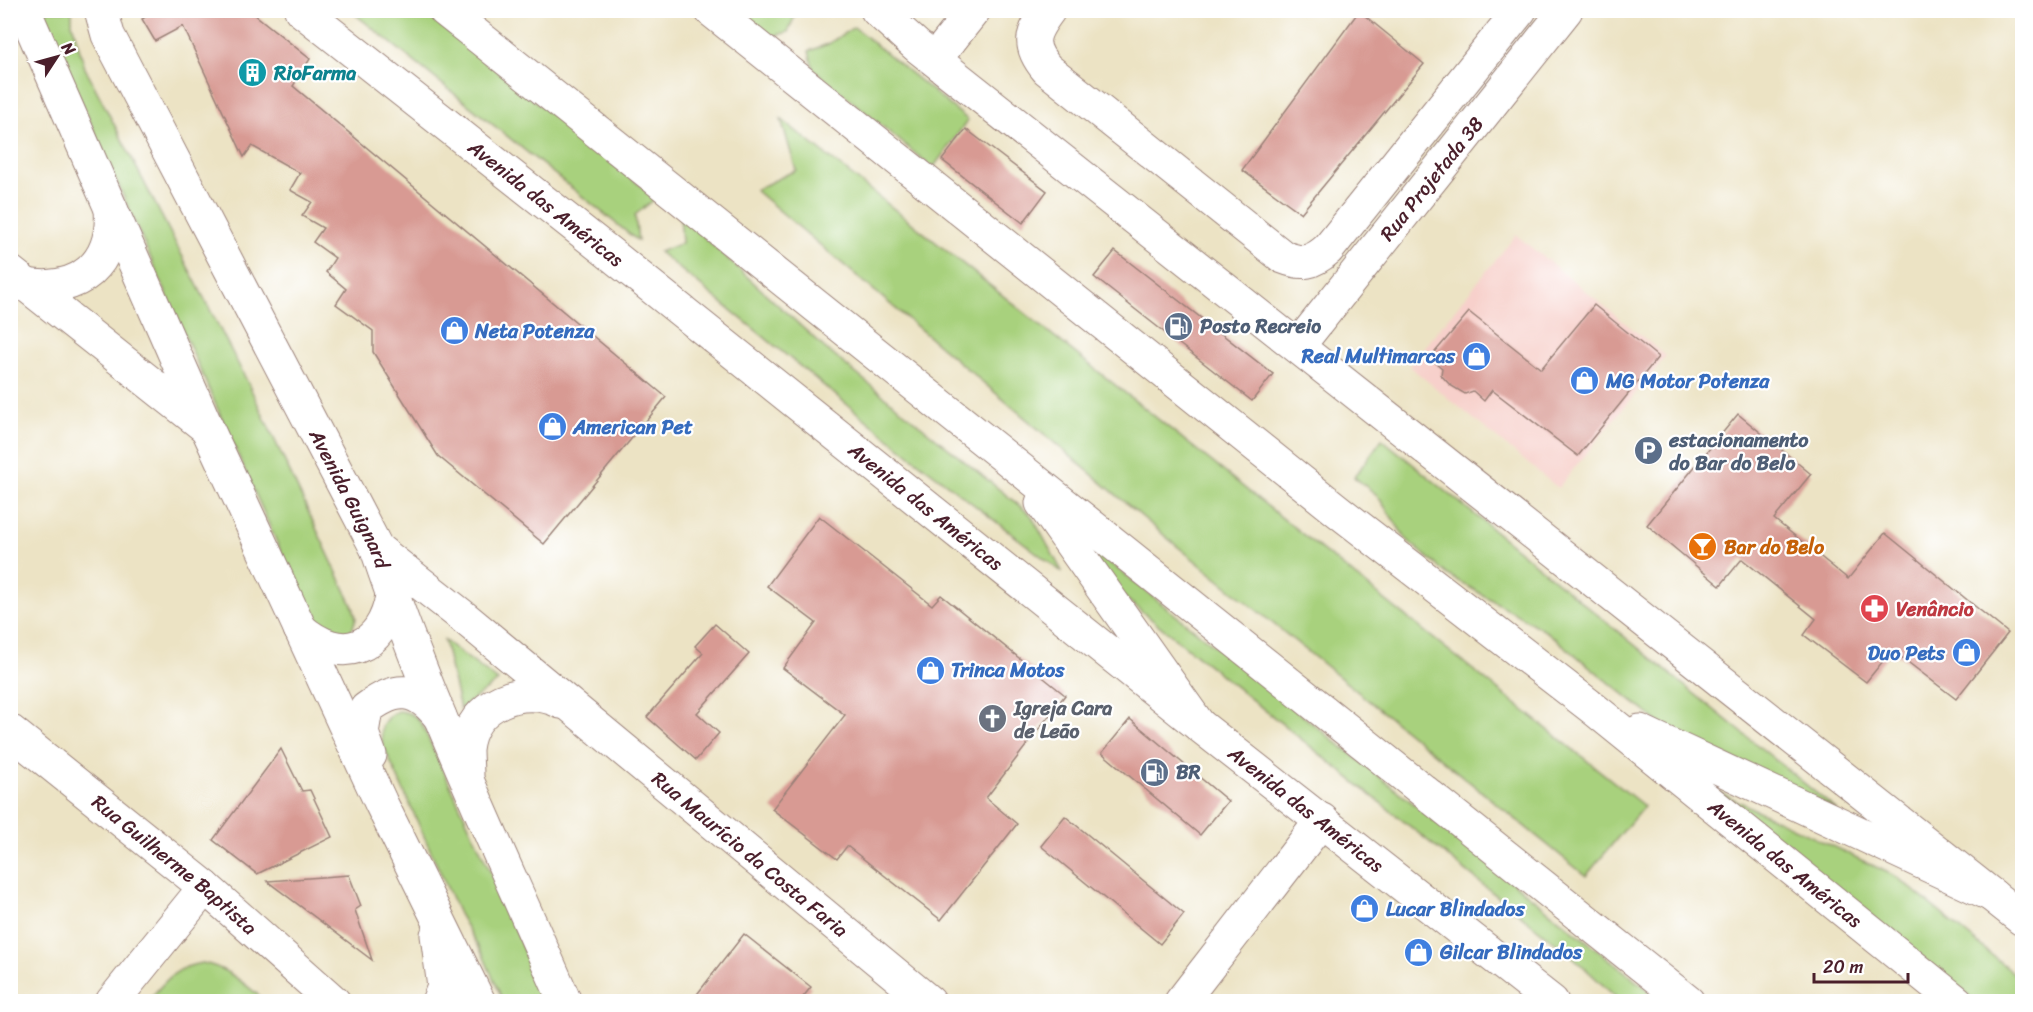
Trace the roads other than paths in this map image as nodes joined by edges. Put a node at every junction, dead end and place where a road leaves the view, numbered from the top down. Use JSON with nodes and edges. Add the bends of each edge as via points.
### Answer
{"nodes":[{"id":1,"x":24,"y":10,"type":"edge"},
{"id":2,"x":101,"y":10,"type":"edge"},
{"id":3,"x":301,"y":10,"type":"edge"},
{"id":4,"x":445,"y":10,"type":"edge"},
{"id":5,"x":711,"y":10,"type":"edge"},
{"id":6,"x":877,"y":10,"type":"edge"},
{"id":7,"x":974,"y":10,"type":"edge"},
{"id":8,"x":1048,"y":10,"type":"edge"},
{"id":9,"x":1520,"y":10,"type":"edge"},
{"id":10,"x":1566,"y":10,"type":"edge"},
{"id":11,"x":935,"y":59,"type":"junction"},
{"id":12,"x":111,"y":208,"type":"junction"},
{"id":13,"x":18,"y":279,"type":"edge"},
{"id":14,"x":1298,"y":346,"type":"junction"},
{"id":15,"x":207,"y":428,"type":"junction"},
{"id":16,"x":1021,"y":472,"type":"junction"},
{"id":17,"x":377,"y":549,"type":"junction"},
{"id":18,"x":392,"y":596,"type":"junction"},
{"id":19,"x":300,"y":629,"type":"junction"},
{"id":20,"x":571,"y":707,"type":"junction"},
{"id":21,"x":1594,"y":709,"type":"junction"},
{"id":22,"x":442,"y":718,"type":"junction"},
{"id":23,"x":1199,"y":725,"type":"junction"},
{"id":24,"x":10,"y":731,"type":"edge"},
{"id":25,"x":467,"y":777,"type":"junction"},
{"id":26,"x":381,"y":802,"type":"junction"},
{"id":27,"x":1322,"y":820,"type":"junction"},
{"id":28,"x":205,"y":887,"type":"junction"},
{"id":29,"x":1992,"y":895,"type":"junction"},
{"id":30,"x":432,"y":906,"type":"junction"},
{"id":31,"x":2022,"y":919,"type":"edge"},
{"id":32,"x":112,"y":1002,"type":"edge"},
{"id":33,"x":334,"y":1002,"type":"edge"},
{"id":34,"x":438,"y":1002,"type":"edge"},
{"id":35,"x":479,"y":1002,"type":"edge"},
{"id":36,"x":565,"y":1002,"type":"edge"},
{"id":37,"x":930,"y":1002,"type":"edge"},
{"id":38,"x":1181,"y":1002,"type":"edge"},
{"id":39,"x":1552,"y":1002,"type":"edge"},
{"id":40,"x":1688,"y":1002,"type":"edge"},
{"id":41,"x":1957,"y":1002,"type":"edge"}],
"edges":[{"from":1,"to":12,"type":"main road"},
{"from":2,"to":17,"type":"main road","name":"Avenida Guignard","via":[[108,35]]},
{"from":3,"to":23,"type":"main road","name":"Avenida das Américas"},
{"from":4,"to":16,"type":"main road"},
{"from":5,"to":21,"type":"main road","name":"Avenida das Américas","via":[[1338,511]]},
{"from":6,"to":11,"type":"main road"},
{"from":7,"to":11,"type":"main road"},
{"from":8,"to":9,"type":"main road","via":[[1032,41],[1036,57],[1047,69],[1283,257],[1299,264],[1314,261],[1328,249]]},
{"from":10,"to":14,"type":"main road","name":"Rua Projetada 38"},
{"from":11,"to":14,"type":"main road"},
{"from":12,"to":13,"type":"main road","via":[[108,247],[83,277],[45,288]]},
{"from":12,"to":15,"type":"main road"},
{"from":13,"to":15,"type":"main road"},
{"from":14,"to":29,"type":"main road"},
{"from":15,"to":19,"type":"main road"},
{"from":16,"to":23,"type":"main road"},
{"from":16,"to":40,"type":"main road"},
{"from":17,"to":18,"type":"main road","name":"Avenida Guignard"},
{"from":17,"to":20,"type":"main road","name":"Rua Maurício da Costa Faria"},
{"from":18,"to":19,"type":"main road","via":[[389,617],[377,635],[359,647],[337,650],[317,643]]},
{"from":18,"to":22,"type":"main road","name":"Avenida Guignard"},
{"from":19,"to":26,"type":"main road"},
{"from":20,"to":25,"type":"main road","name":"Rua Maurício da Costa Faria","via":[[547,694],[520,693],[495,703],[476,723],[466,748]]},
{"from":20,"to":37,"type":"main road","name":"Rua Maurício da Costa Faria"},
{"from":21,"to":29,"type":"main road"},
{"from":21,"to":41,"type":"main road","name":"Avenida das Américas"},
{"from":22,"to":25,"type":"main road","name":"Avenida Guignard"},
{"from":22,"to":26,"type":"main road","via":[[426,699],[405,692],[383,696],[366,709],[362,733],[382,785]]},
{"from":23,"to":27,"type":"main road","name":"Avenida das Américas"},
{"from":24,"to":28,"type":"main road","name":"Rua Guilherme Baptista"},
{"from":25,"to":36,"type":"main road","name":"Avenida Guignard"},
{"from":26,"to":30,"type":"main road"},
{"from":27,"to":38,"type":"main road"},
{"from":27,"to":39,"type":"main road","name":"Avenida das Américas"},
{"from":28,"to":32,"type":"main road"},
{"from":28,"to":33,"type":"main road","name":"Rua Guilherme Baptista"},
{"from":29,"to":31,"type":"main road"},
{"from":30,"to":34,"type":"main road","via":[[444,987]]},
{"from":30,"to":35,"type":"main road"}]}
